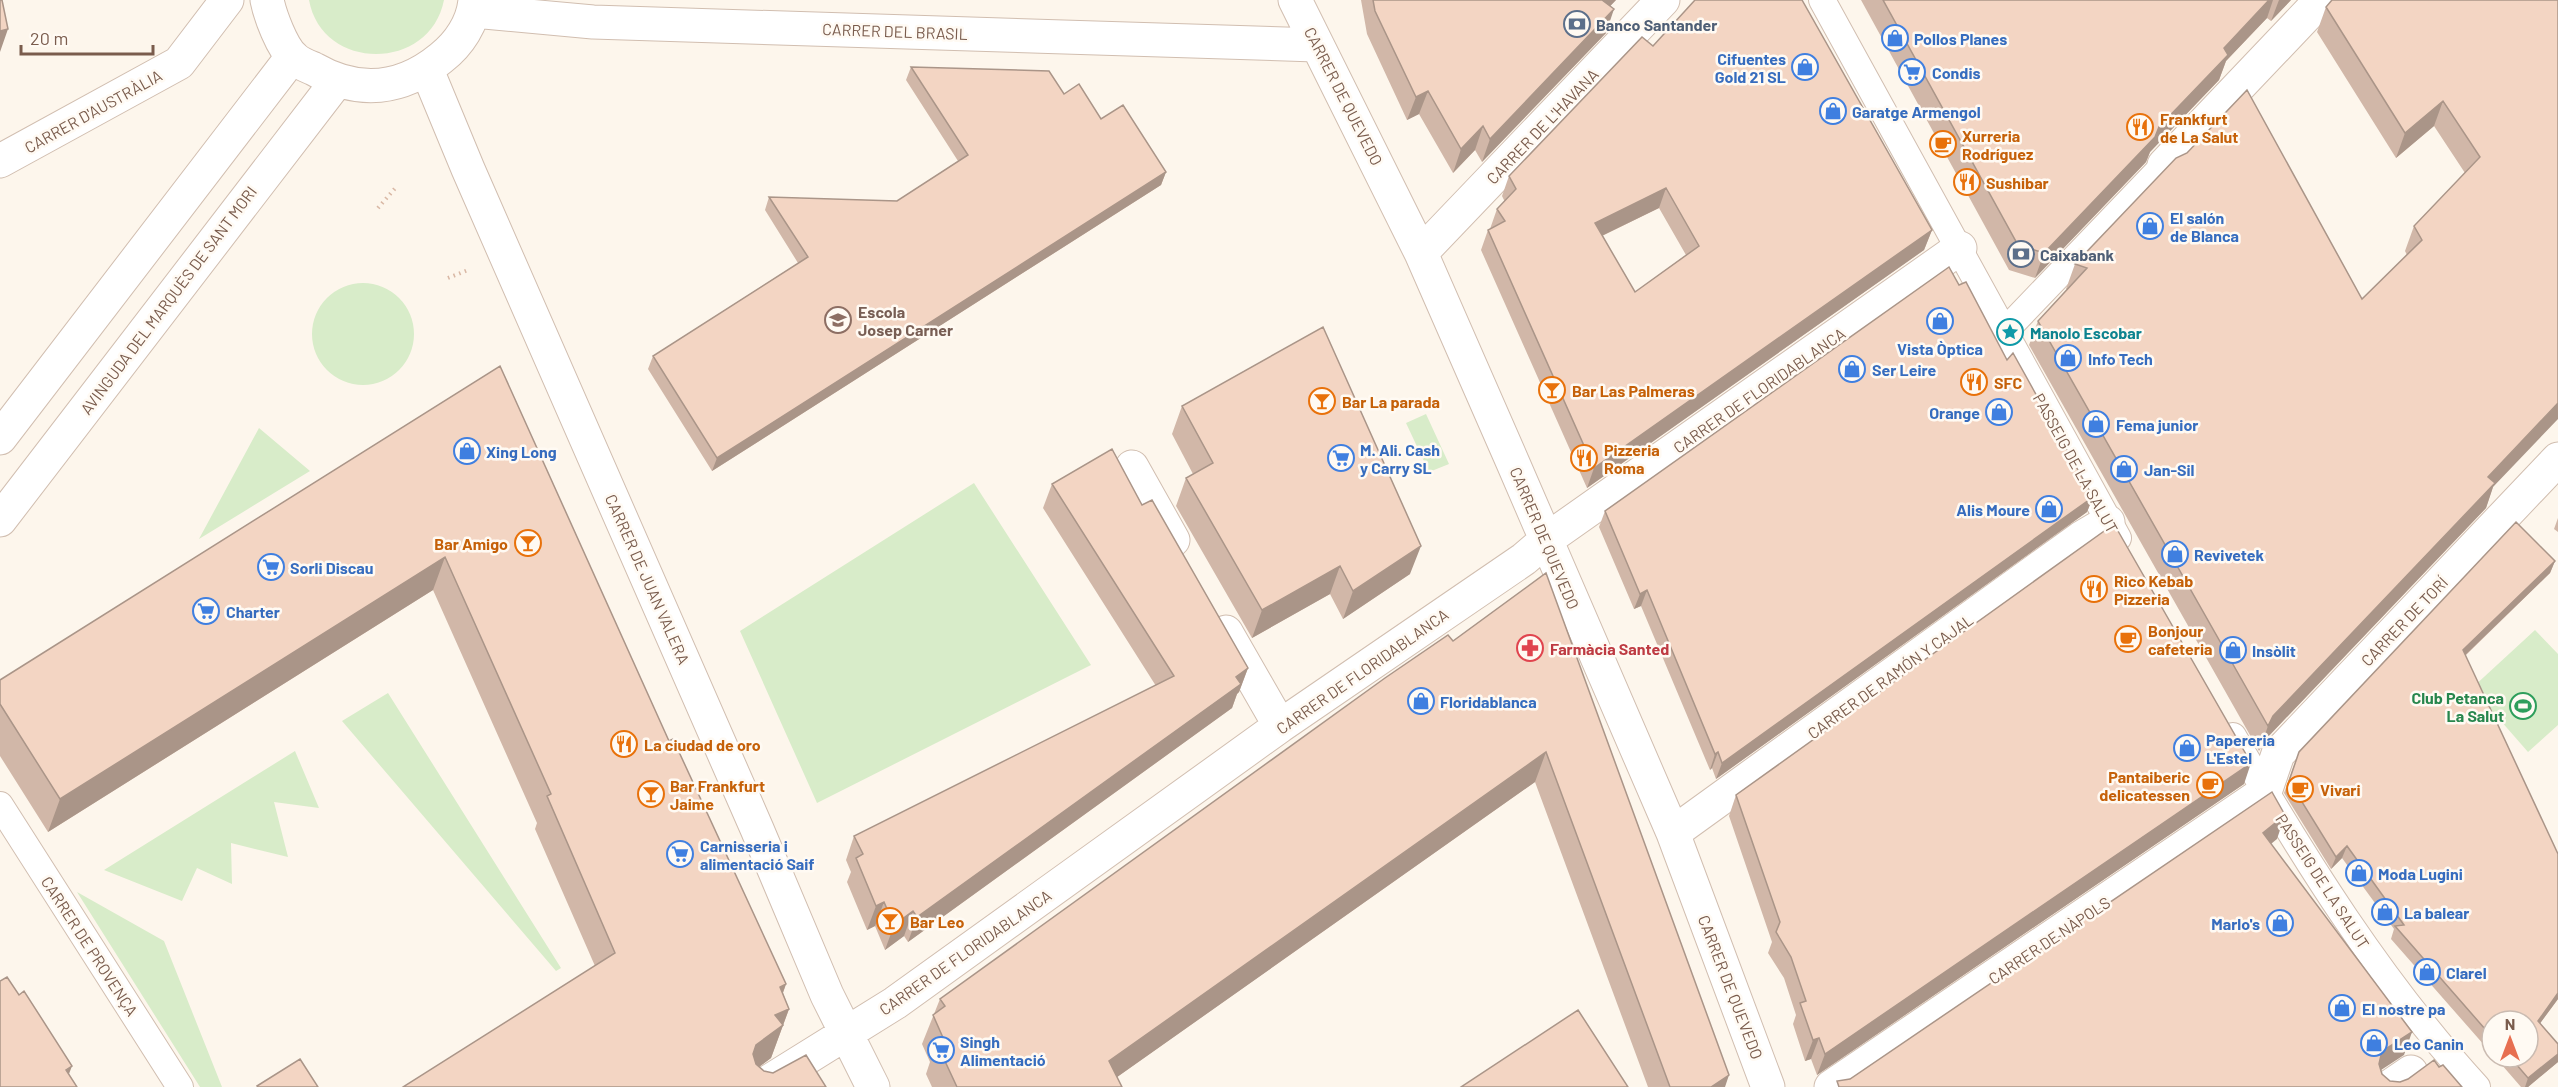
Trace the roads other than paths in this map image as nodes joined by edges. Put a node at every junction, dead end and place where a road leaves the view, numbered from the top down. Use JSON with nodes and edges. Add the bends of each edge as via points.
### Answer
{"nodes":[{"id":1,"x":227,"y":0,"type":"edge"},
{"id":2,"x":267,"y":0,"type":"edge"},
{"id":3,"x":1295,"y":0,"type":"edge"},
{"id":4,"x":1663,"y":0,"type":"edge"},
{"id":5,"x":1822,"y":0,"type":"edge"},
{"id":6,"x":2321,"y":0,"type":"edge"},
{"id":7,"x":475,"y":6,"type":"edge"},
{"id":8,"x":1316,"y":45,"type":"junction"},
{"id":9,"x":292,"y":57,"type":"junction"},
{"id":10,"x":427,"y":70,"type":"junction"},
{"id":11,"x":337,"y":81,"type":"junction"},
{"id":12,"x":0,"y":161,"type":"edge"},
{"id":13,"x":2164,"y":165,"type":"joint"},
{"id":14,"x":1960,"y":248,"type":"junction"},
{"id":15,"x":1421,"y":253,"type":"junction"},
{"id":16,"x":2003,"y":333,"type":"junction"},
{"id":17,"x":0,"y":438,"type":"edge"},
{"id":18,"x":2558,"y":459,"type":"edge"},
{"id":19,"x":1132,"y":467,"type":"dead end"},
{"id":20,"x":0,"y":520,"type":"edge"},
{"id":21,"x":2108,"y":522,"type":"junction"},
{"id":22,"x":1546,"y":540,"type":"junction"},
{"id":23,"x":2130,"y":558,"type":"edge"},
{"id":24,"x":1191,"y":570,"type":"edge"},
{"id":25,"x":1208,"y":601,"type":"edge"},
{"id":26,"x":2224,"y":720,"type":"edge"},
{"id":27,"x":1280,"y":726,"type":"junction"},
{"id":28,"x":2265,"y":792,"type":"junction"},
{"id":29,"x":0,"y":805,"type":"edge"},
{"id":30,"x":1673,"y":833,"type":"junction"},
{"id":31,"x":848,"y":1034,"type":"junction"},
{"id":32,"x":2445,"y":1052,"type":"junction"},
{"id":33,"x":2400,"y":1080,"type":"edge"},
{"id":34,"x":180,"y":1087,"type":"edge"},
{"id":35,"x":760,"y":1087,"type":"edge"},
{"id":36,"x":873,"y":1087,"type":"edge"},
{"id":37,"x":1768,"y":1087,"type":"edge"},
{"id":38,"x":1831,"y":1087,"type":"edge"},
{"id":39,"x":2477,"y":1087,"type":"edge"}],
"edges":[{"from":1,"to":12,"type":"street","name":"CARRER D'AUSTRÀLIA","via":[[179,63]]},
{"from":2,"to":9,"type":"street","via":[[270,15]]},
{"from":3,"to":8,"type":"street","name":"CARRER DE QUEVEDO"},
{"from":4,"to":15,"type":"street","name":"CARRER DE L'HAVANA"},
{"from":5,"to":14,"type":"street","name":"PASSEIG DE LA SALUT"},
{"from":6,"to":13,"type":"street"},
{"from":7,"to":8,"type":"street","name":"CARRER DEL BRASIL","via":[[593,22]]},
{"from":7,"to":10,"type":"street","via":[[468,26],[453,48]]},
{"from":8,"to":15,"type":"street","name":"CARRER DE QUEVEDO"},
{"from":9,"to":11,"type":"street"},
{"from":9,"to":17,"type":"street"},
{"from":10,"to":11,"type":"street","via":[[408,80],[381,86]]},
{"from":10,"to":31,"type":"street","name":"CARRER DE JUAN VALERA","via":[[827,995]]},
{"from":11,"to":20,"type":"street","name":"AVINGUDA DEL MARQUÈS DE SANT MORI"},
{"from":13,"to":16,"type":"street"},
{"from":14,"to":16,"type":"street","name":"PASSEIG DE LA SALUT"},
{"from":14,"to":22,"type":"street","name":"CARRER DE FLORIDABLANCA"},
{"from":15,"to":22,"type":"street","name":"CARRER DE QUEVEDO"},
{"from":16,"to":21,"type":"street","name":"PASSEIG DE LA SALUT"},
{"from":18,"to":28,"type":"street","name":"CARRER DE TORÍ","via":[[2278,754]]},
{"from":19,"to":24,"type":"street"},
{"from":21,"to":23,"type":"street","name":"PASSEIG DE LA SALUT"},
{"from":21,"to":30,"type":"street","name":"CARRER DE RAMÓN Y CAJAL"},
{"from":22,"to":27,"type":"street","name":"CARRER DE FLORIDABLANCA","via":[[1524,560]]},
{"from":22,"to":30,"type":"street","name":"CARRER DE QUEVEDO"},
{"from":25,"to":27,"type":"street"},
{"from":26,"to":28,"type":"street","name":"PASSEIG DE LA SALUT"},
{"from":27,"to":31,"type":"street","name":"CARRER DE FLORIDABLANCA"},
{"from":28,"to":32,"type":"street","name":"PASSEIG DE LA SALUT","via":[[2354,932]]},
{"from":28,"to":38,"type":"street","name":"CARRER DE NÀPOLS"},
{"from":29,"to":34,"type":"street","name":"CARRER DE PROVENÇA"},
{"from":30,"to":37,"type":"street","name":"CARRER DE QUEVEDO"},
{"from":31,"to":35,"type":"street","name":"CARRER DE FLORIDABLANCA"},
{"from":31,"to":36,"type":"street","name":"CARRER DE JUAN VALERA"},
{"from":32,"to":33,"type":"street"},
{"from":32,"to":39,"type":"street","name":"PASSEIG DE LA SALUT"}]}
